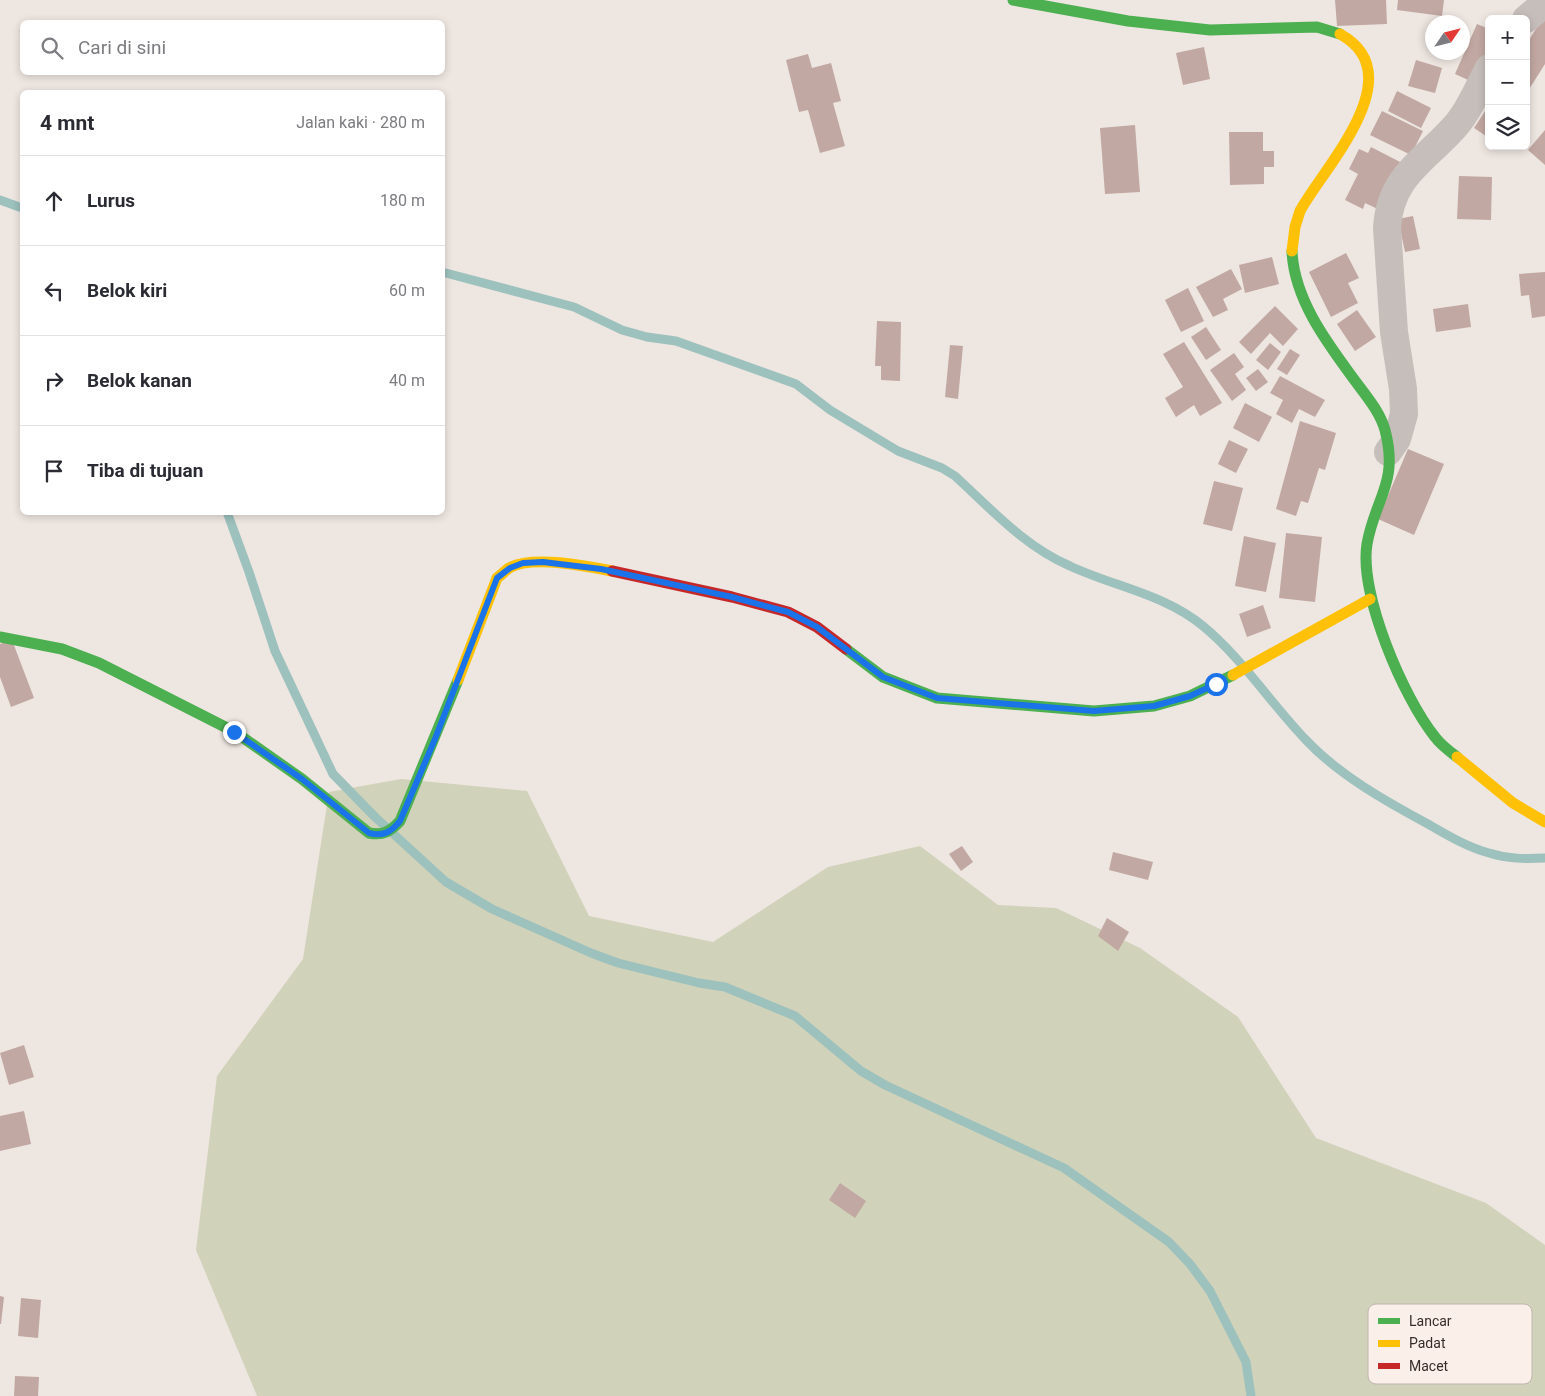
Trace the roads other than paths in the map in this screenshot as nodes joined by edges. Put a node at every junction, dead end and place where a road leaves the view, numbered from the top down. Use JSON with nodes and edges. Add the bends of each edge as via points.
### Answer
{"nodes":[{"id":1,"x":1013,"y":0,"type":"edge"},
{"id":2,"x":1545,"y":3,"type":"edge"},
{"id":3,"x":1530,"y":16,"type":"edge"},
{"id":4,"x":1485,"y":75,"type":"edge"},
{"id":5,"x":1388,"y":452,"type":"junction"},
{"id":6,"x":1370,"y":599,"type":"junction"},
{"id":7,"x":0,"y":637,"type":"edge"},
{"id":8,"x":1545,"y":822,"type":"edge"}],
"edges":[{"from":1,"to":5,"type":"street","via":[[1128,21],[1210,30],[1317,27],[1334,30],[1359,47],[1367,58],[1368,87],[1355,126],[1297,218],[1292,241],[1293,265],[1297,283],[1320,326],[1379,416]]},
{"from":2,"to":3,"type":"street"},
{"from":4,"to":5,"type":"street","via":[[1459,122],[1408,172],[1388,213],[1394,332],[1404,389],[1404,414],[1397,439]]},
{"from":5,"to":6,"type":"street","via":[[1389,474],[1366,547]]},
{"from":6,"to":7,"type":"street","via":[[1190,696],[1154,706],[1094,711],[937,698],[883,677],[817,627],[788,612],[601,569],[543,562],[523,563],[497,578],[400,821],[392,831],[377,836],[302,779],[234,732],[202,715],[99,664],[62,650]]},
{"from":6,"to":8,"type":"street","via":[[1410,700],[1437,740],[1506,800]]}]}
